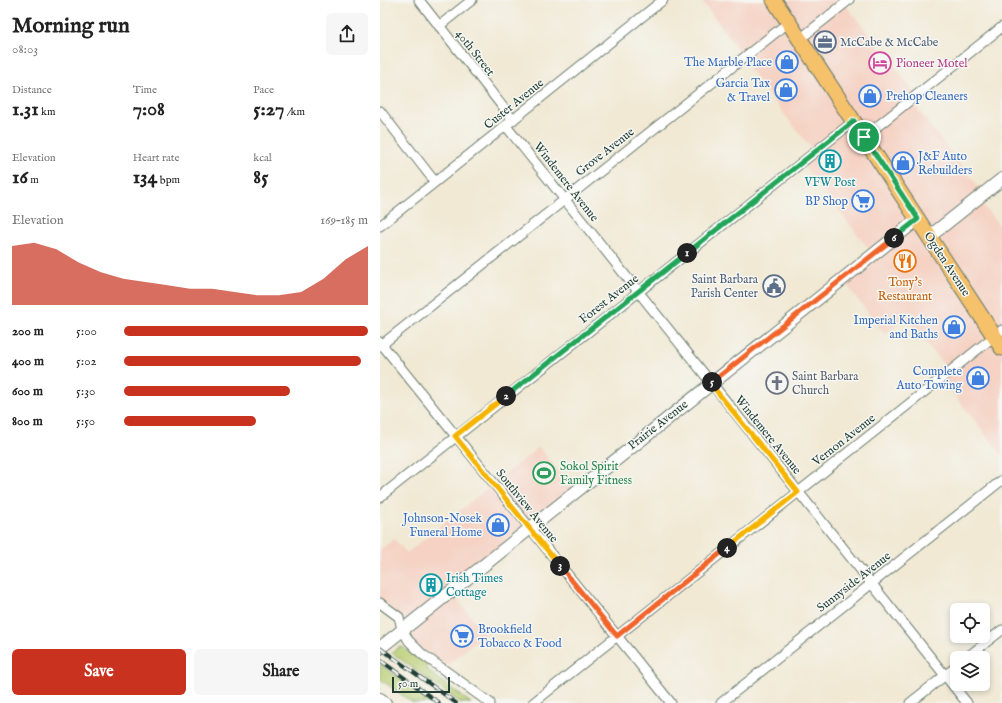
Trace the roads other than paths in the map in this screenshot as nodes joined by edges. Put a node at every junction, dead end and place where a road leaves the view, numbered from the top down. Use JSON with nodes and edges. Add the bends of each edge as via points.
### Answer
{"nodes":[{"id":1,"x":419,"y":0,"type":"edge"},
{"id":2,"x":472,"y":0,"type":"edge"},
{"id":3,"x":663,"y":0,"type":"edge"},
{"id":4,"x":774,"y":0,"type":"edge"},
{"id":5,"x":849,"y":0,"type":"edge"},
{"id":6,"x":789,"y":22,"type":"junction"},
{"id":7,"x":439,"y":26,"type":"junction"},
{"id":8,"x":1002,"y":27,"type":"edge"},
{"id":9,"x":800,"y":39,"type":"junction"},
{"id":10,"x":380,"y":111,"type":"edge"},
{"id":11,"x":854,"y":121,"type":"junction"},
{"id":12,"x":509,"y":123,"type":"junction"},
{"id":13,"x":864,"y":137,"type":"junction"},
{"id":14,"x":1002,"y":179,"type":"edge"},
{"id":15,"x":435,"y":182,"type":"junction"},
{"id":16,"x":564,"y":200,"type":"junction"},
{"id":17,"x":918,"y":219,"type":"junction"},
{"id":18,"x":380,"y":226,"type":"edge"},
{"id":19,"x":929,"y":237,"type":"junction"},
{"id":20,"x":637,"y":292,"type":"junction"},
{"id":21,"x":999,"y":338,"type":"edge"},
{"id":22,"x":381,"y":344,"type":"edge"},
{"id":23,"x":710,"y":383,"type":"junction"},
{"id":24,"x":455,"y":436,"type":"junction"},
{"id":25,"x":1002,"y":480,"type":"edge"},
{"id":26,"x":798,"y":492,"type":"junction"},
{"id":27,"x":380,"y":497,"type":"edge"},
{"id":28,"x":529,"y":527,"type":"junction"},
{"id":29,"x":871,"y":584,"type":"junction"},
{"id":30,"x":380,"y":603,"type":"edge"},
{"id":31,"x":402,"y":629,"type":"junction"},
{"id":32,"x":1002,"y":630,"type":"edge"},
{"id":33,"x":617,"y":636,"type":"junction"},
{"id":34,"x":380,"y":648,"type":"edge"},
{"id":35,"x":975,"y":651,"type":"edge"},
{"id":36,"x":950,"y":671,"type":"edge"},
{"id":37,"x":945,"y":675,"type":"junction"},
{"id":38,"x":380,"y":699,"type":"edge"},
{"id":39,"x":385,"y":703,"type":"edge"},
{"id":40,"x":490,"y":703,"type":"edge"},
{"id":41,"x":533,"y":703,"type":"edge"},
{"id":42,"x":671,"y":703,"type":"edge"},
{"id":43,"x":721,"y":703,"type":"edge"},
{"id":44,"x":910,"y":703,"type":"edge"},
{"id":45,"x":967,"y":703,"type":"edge"}],
"edges":[{"from":1,"to":7,"type":"street","name":"40th Street"},
{"from":2,"to":7,"type":"street"},
{"from":3,"to":12,"type":"street","name":"Custer Avenue"},
{"from":4,"to":6,"type":"main road","name":"Ogden Avenue"},
{"from":5,"to":9,"type":"street"},
{"from":6,"to":9,"type":"main road","name":"Ogden Avenue"},
{"from":6,"to":16,"type":"street","name":"Grove Avenue"},
{"from":7,"to":12,"type":"street","name":"40th Street"},
{"from":8,"to":13,"type":"street"},
{"from":9,"to":11,"type":"main road","name":"Ogden Avenue"},
{"from":10,"to":15,"type":"street"},
{"from":11,"to":13,"type":"main road","name":"Ogden Avenue"},
{"from":11,"to":20,"type":"street","name":"Forest Avenue"},
{"from":12,"to":15,"type":"street","name":"Custer Avenue"},
{"from":12,"to":16,"type":"street","name":"Windemere Avenue"},
{"from":13,"to":17,"type":"main road","name":"Ogden Avenue"},
{"from":14,"to":19,"type":"street"},
{"from":15,"to":18,"type":"street","name":"Custer Avenue"},
{"from":16,"to":20,"type":"street","name":"Windemere Avenue"},
{"from":16,"to":22,"type":"street","name":"Grove Avenue"},
{"from":17,"to":19,"type":"main road","name":"Ogden Avenue"},
{"from":17,"to":23,"type":"street","name":"Prairie Avenue"},
{"from":19,"to":21,"type":"main road","name":"Ogden Avenue"},
{"from":20,"to":23,"type":"street","name":"Windemere Avenue"},
{"from":20,"to":24,"type":"street","name":"Forest Avenue"},
{"from":21,"to":26,"type":"street","name":"Vernon Avenue"},
{"from":22,"to":24,"type":"street","name":"Southview Avenue"},
{"from":23,"to":26,"type":"street","name":"Windemere Avenue"},
{"from":23,"to":28,"type":"street","name":"Prairie Avenue"},
{"from":24,"to":27,"type":"street","name":"Forest Avenue"},
{"from":24,"to":28,"type":"street","name":"Southview Avenue"},
{"from":25,"to":29,"type":"street","name":"Sunnyside Avenue"},
{"from":26,"to":29,"type":"street","name":"Windemere Avenue"},
{"from":26,"to":33,"type":"street","name":"Vernon Avenue"},
{"from":28,"to":31,"type":"street","name":"Prairie Avenue"},
{"from":28,"to":33,"type":"street","name":"Southview Avenue"},
{"from":29,"to":37,"type":"street","name":"Windemere Avenue"},
{"from":29,"to":43,"type":"street","name":"Sunnyside Avenue"},
{"from":30,"to":31,"type":"street","via":[[399,617]]},
{"from":31,"to":34,"type":"street","name":"Prairie Avenue"},
{"from":31,"to":40,"type":"street","via":[[409,641],[422,654]]},
{"from":32,"to":35,"type":"street"},
{"from":33,"to":41,"type":"street","name":"Vernon Avenue"},
{"from":33,"to":42,"type":"street","name":"Southview Avenue"},
{"from":36,"to":37,"type":"street"},
{"from":37,"to":44,"type":"street"},
{"from":37,"to":45,"type":"street","name":"Windemere Avenue"},
{"from":38,"to":39,"type":"street"}]}
